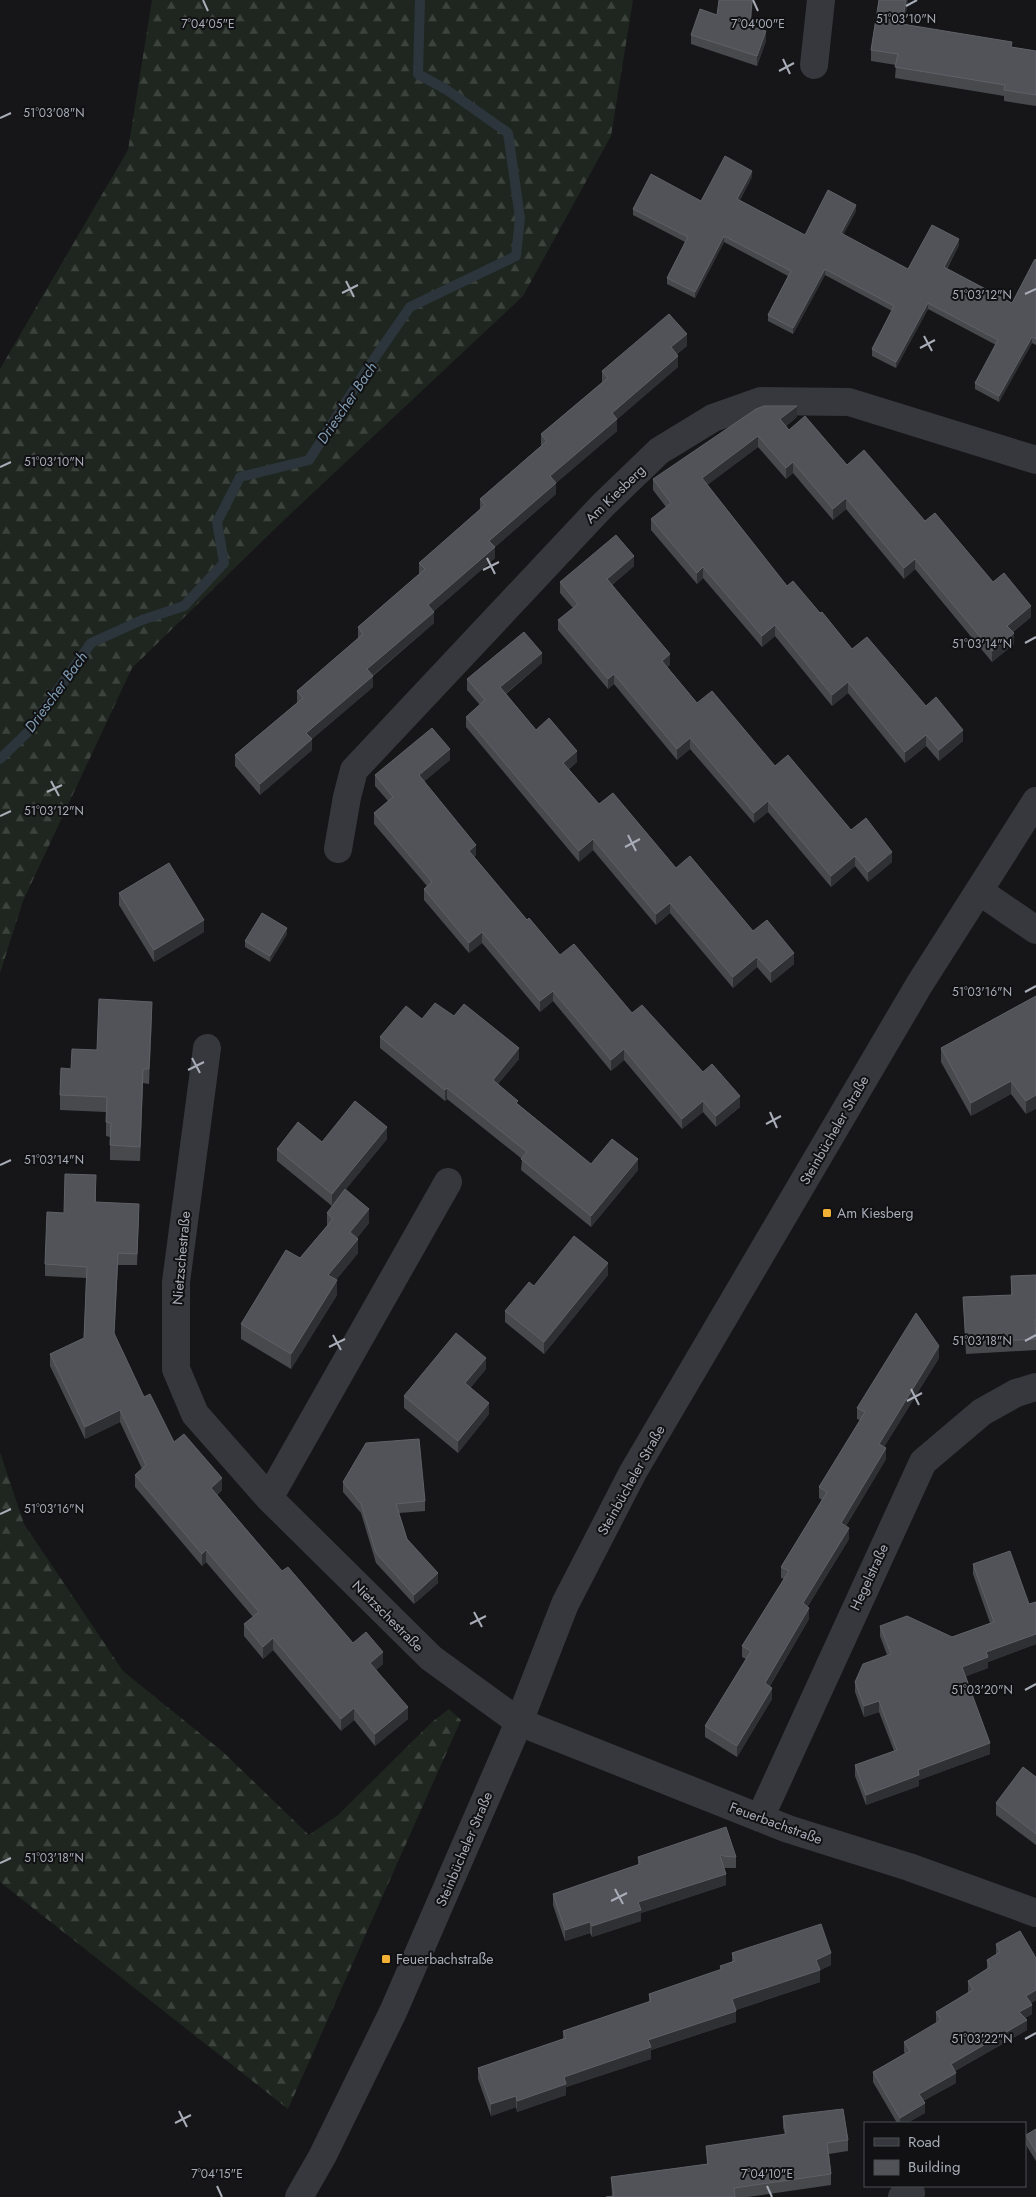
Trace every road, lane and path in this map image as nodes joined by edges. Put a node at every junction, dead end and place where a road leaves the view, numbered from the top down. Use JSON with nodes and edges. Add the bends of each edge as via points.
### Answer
{"nodes":[{"id":1,"x":821,"y":0,"type":"edge"},
{"id":2,"x":814,"y":65,"type":"dead end"},
{"id":3,"x":1036,"y":460,"type":"edge"},
{"id":4,"x":1036,"y":801,"type":"edge"},
{"id":5,"x":338,"y":848,"type":"dead end"},
{"id":6,"x":979,"y":891,"type":"junction"},
{"id":7,"x":1036,"y":930,"type":"edge"},
{"id":8,"x":207,"y":1048,"type":"dead end"},
{"id":9,"x":448,"y":1182,"type":"dead end"},
{"id":10,"x":1036,"y":1387,"type":"edge"},
{"id":11,"x":269,"y":1498,"type":"junction"},
{"id":12,"x":519,"y":1722,"type":"junction"},
{"id":13,"x":760,"y":1818,"type":"junction"},
{"id":14,"x":1036,"y":1913,"type":"edge"},
{"id":15,"x":299,"y":2197,"type":"edge"}],
"edges":[{"from":1,"to":2,"type":"street"},
{"from":3,"to":5,"type":"street","name":"Am Kiesberg","via":[[849,402],[761,401],[713,418],[659,452],[603,504],[354,770]]},
{"from":4,"to":6,"type":"street","name":"Steinbücheler Straße"},
{"from":6,"to":7,"type":"street"},
{"from":6,"to":12,"type":"street","name":"Steinbücheler Straße","via":[[919,985],[633,1472],[565,1604]]},
{"from":8,"to":11,"type":"street","name":"Nietzschestraße","via":[[176,1282],[176,1369],[195,1414]]},
{"from":9,"to":11,"type":"street"},
{"from":10,"to":13,"type":"street","name":"Hegelstraße","via":[[1016,1393],[982,1412],[923,1462]]},
{"from":11,"to":12,"type":"street","name":"Nietzschestraße","via":[[431,1658]]},
{"from":12,"to":13,"type":"street","name":"Feuerbachstraße"},
{"from":12,"to":15,"type":"street","name":"Steinbücheler Straße","via":[[393,2012]]},
{"from":13,"to":14,"type":"street","name":"Feuerbachstraße"}]}
